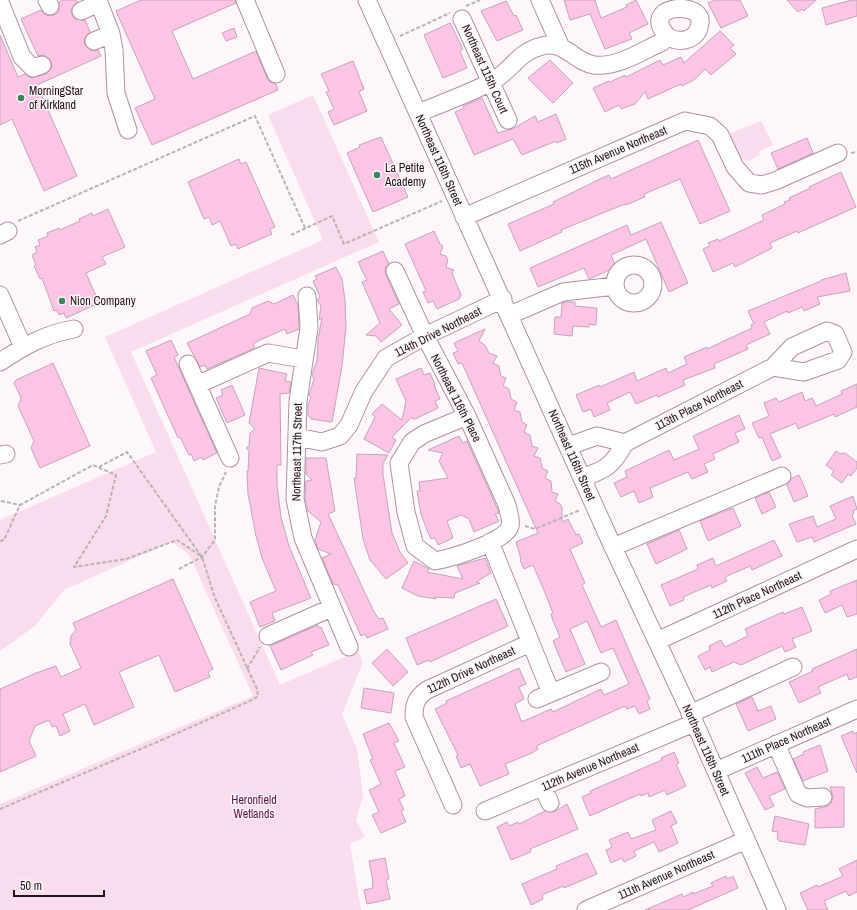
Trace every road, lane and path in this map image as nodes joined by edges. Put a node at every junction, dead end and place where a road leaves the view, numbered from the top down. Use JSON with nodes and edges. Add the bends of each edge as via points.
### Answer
{"nodes":[{"id":1,"x":245,"y":0,"type":"edge"},
{"id":2,"x":367,"y":0,"type":"edge"},
{"id":3,"x":480,"y":0,"type":"edge"},
{"id":4,"x":540,"y":0,"type":"edge"},
{"id":5,"x":675,"y":1,"type":"edge"},
{"id":6,"x":0,"y":2,"type":"edge"},
{"id":7,"x":98,"y":2,"type":"edge"},
{"id":8,"x":81,"y":11,"type":"dead end"},
{"id":9,"x":459,"y":13,"type":"junction"},
{"id":10,"x":111,"y":34,"type":"junction"},
{"id":11,"x":400,"y":36,"type":"dead end"},
{"id":12,"x":668,"y":37,"type":"junction"},
{"id":13,"x":94,"y":41,"type":"dead end"},
{"id":14,"x":560,"y":45,"type":"junction"},
{"id":15,"x":42,"y":65,"type":"dead end"},
{"id":16,"x":276,"y":74,"type":"dead end"},
{"id":17,"x":492,"y":82,"type":"junction"},
{"id":18,"x":418,"y":113,"type":"junction"},
{"id":19,"x":508,"y":120,"type":"dead end"},
{"id":20,"x":128,"y":130,"type":"dead end"},
{"id":21,"x":838,"y":153,"type":"dead end"},
{"id":22,"x":454,"y":195,"type":"junction"},
{"id":23,"x":464,"y":217,"type":"junction"},
{"id":24,"x":305,"y":228,"type":"junction"},
{"id":25,"x":8,"y":229,"type":"edge"},
{"id":26,"x":291,"y":235,"type":"dead end"},
{"id":27,"x":395,"y":271,"type":"dead end"},
{"id":28,"x":615,"y":286,"type":"dead end"},
{"id":29,"x":0,"y":295,"type":"edge"},
{"id":30,"x":307,"y":296,"type":"dead end"},
{"id":31,"x":503,"y":299,"type":"junction"},
{"id":32,"x":510,"y":315,"type":"junction"},
{"id":33,"x":74,"y":329,"type":"dead end"},
{"id":34,"x":425,"y":336,"type":"junction"},
{"id":35,"x":23,"y":346,"type":"junction"},
{"id":36,"x":303,"y":359,"type":"junction"},
{"id":37,"x":0,"y":362,"type":"edge"},
{"id":38,"x":188,"y":364,"type":"dead end"},
{"id":39,"x":773,"y":367,"type":"dead end"},
{"id":40,"x":197,"y":385,"type":"junction"},
{"id":41,"x":467,"y":416,"type":"junction"},
{"id":42,"x":297,"y":437,"type":"junction"},
{"id":43,"x":625,"y":443,"type":"junction"},
{"id":44,"x":569,"y":446,"type":"junction"},
{"id":45,"x":230,"y":458,"type":"joint"},
{"id":46,"x":98,"y":467,"type":"junction"},
{"id":47,"x":782,"y":476,"type":"dead end"},
{"id":48,"x":582,"y":478,"type":"junction"},
{"id":49,"x":1,"y":502,"type":"dead end"},
{"id":50,"x":20,"y":505,"type":"junction"},
{"id":51,"x":580,"y":510,"type":"dead end"},
{"id":52,"x":517,"y":526,"type":"junction"},
{"id":53,"x":0,"y":541,"type":"edge"},
{"id":54,"x":490,"y":542,"type":"junction"},
{"id":55,"x":613,"y":547,"type":"junction"},
{"id":56,"x":857,"y":549,"type":"edge"},
{"id":57,"x":202,"y":556,"type":"junction"},
{"id":58,"x":179,"y":569,"type":"dead end"},
{"id":59,"x":332,"y":608,"type":"junction"},
{"id":60,"x":268,"y":636,"type":"joint"},
{"id":61,"x":657,"y":641,"type":"junction"},
{"id":62,"x":530,"y":643,"type":"junction"},
{"id":63,"x":349,"y":647,"type":"dead end"},
{"id":64,"x":793,"y":667,"type":"dead end"},
{"id":65,"x":247,"y":669,"type":"junction"},
{"id":66,"x":601,"y":672,"type":"dead end"},
{"id":67,"x":857,"y":709,"type":"edge"},
{"id":68,"x":692,"y":719,"type":"junction"},
{"id":69,"x":776,"y":744,"type":"junction"},
{"id":70,"x":716,"y":771,"type":"junction"},
{"id":71,"x":543,"y":786,"type":"junction"},
{"id":72,"x":823,"y":797,"type":"dead end"},
{"id":73,"x":550,"y":803,"type":"dead end"},
{"id":74,"x":453,"y":805,"type":"dead end"},
{"id":75,"x":0,"y":809,"type":"edge"},
{"id":76,"x":485,"y":811,"type":"dead end"},
{"id":77,"x":746,"y":840,"type":"junction"},
{"id":78,"x":586,"y":910,"type":"edge"},
{"id":79,"x":777,"y":910,"type":"edge"}],
"edges":[{"from":1,"to":16,"type":"street"},
{"from":2,"to":18,"type":"street","name":"Northeast 116th Street"},
{"from":3,"to":9,"type":"path"},
{"from":4,"to":14,"type":"street"},
{"from":5,"to":12,"type":"street","via":[[666,7],[660,17],[661,28]]},
{"from":5,"to":12,"type":"street","via":[[692,5],[699,15],[700,26],[690,39],[678,41]]},
{"from":6,"to":15,"type":"street","via":[[22,38],[22,57],[33,68]]},
{"from":7,"to":8,"type":"street"},
{"from":7,"to":10,"type":"street"},
{"from":9,"to":11,"type":"path"},
{"from":9,"to":17,"type":"street","name":"Northeast 115th Court"},
{"from":10,"to":13,"type":"street"},
{"from":10,"to":20,"type":"street","via":[[116,93]]},
{"from":12,"to":14,"type":"street","via":[[662,42],[607,65],[593,65]]},
{"from":14,"to":17,"type":"street","via":[[544,45],[528,50]]},
{"from":17,"to":18,"type":"street"},
{"from":17,"to":19,"type":"street","name":"Northeast 115th Court"},
{"from":18,"to":22,"type":"street","name":"Northeast 116th Street"},
{"from":21,"to":23,"type":"street","name":"115th Avenue Northeast","via":[[775,181],[749,183],[735,167],[720,135],[710,126],[685,122]]},
{"from":22,"to":23,"type":"street","name":"Northeast 116th Street"},
{"from":22,"to":24,"type":"path","via":[[344,244],[332,216]]},
{"from":23,"to":31,"type":"street","name":"Northeast 116th Street"},
{"from":24,"to":25,"type":"path","via":[[255,116]]},
{"from":24,"to":26,"type":"path"},
{"from":27,"to":34,"type":"street","name":"Northeast 116th Place"},
{"from":28,"to":32,"type":"street","via":[[563,292]]},
{"from":29,"to":35,"type":"street"},
{"from":30,"to":36,"type":"street","name":"Northeast 117th Street","via":[[309,328]]},
{"from":31,"to":32,"type":"street","name":"Northeast 116th Street"},
{"from":31,"to":34,"type":"street","name":"114th Drive Northeast"},
{"from":32,"to":44,"type":"street","name":"Northeast 116th Street"},
{"from":33,"to":35,"type":"street","via":[[55,332]]},
{"from":34,"to":41,"type":"street","name":"Northeast 116th Place"},
{"from":34,"to":42,"type":"street","name":"114th Drive Northeast","via":[[386,358],[364,391],[349,425],[340,436],[322,442]]},
{"from":35,"to":37,"type":"street"},
{"from":36,"to":40,"type":"street","via":[[268,353]]},
{"from":36,"to":42,"type":"street","name":"Northeast 117th Street"},
{"from":38,"to":40,"type":"street"},
{"from":39,"to":43,"type":"street","name":"113th Place Northeast"},
{"from":40,"to":45,"type":"street"},
{"from":41,"to":52,"type":"street","name":"Northeast 116th Place"},
{"from":41,"to":54,"type":"street","via":[[424,434],[406,450],[399,463],[406,512],[415,546],[436,561]]},
{"from":42,"to":59,"type":"street","name":"Northeast 117th Street","via":[[295,499],[303,538]]},
{"from":43,"to":44,"type":"street","via":[[598,436]]},
{"from":43,"to":48,"type":"street","via":[[615,461]]},
{"from":44,"to":48,"type":"street","name":"Northeast 116th Street"},
{"from":45,"to":57,"type":"path","via":[[215,506],[215,540]]},
{"from":46,"to":50,"type":"path","via":[[93,465]]},
{"from":46,"to":57,"type":"path","via":[[127,452]]},
{"from":46,"to":57,"type":"path","via":[[116,475],[106,516],[74,567],[126,559],[177,540]]},
{"from":47,"to":55,"type":"street"},
{"from":48,"to":55,"type":"street","name":"Northeast 116th Street"},
{"from":49,"to":50,"type":"path"},
{"from":50,"to":53,"type":"path","via":[[4,540]]},
{"from":51,"to":52,"type":"path","via":[[535,529]]},
{"from":52,"to":54,"type":"street"},
{"from":54,"to":62,"type":"street"},
{"from":55,"to":61,"type":"street","name":"Northeast 116th Street"},
{"from":56,"to":61,"type":"street","name":"112th Place Northeast"},
{"from":57,"to":58,"type":"path"},
{"from":57,"to":65,"type":"path","via":[[215,598]]},
{"from":59,"to":60,"type":"street"},
{"from":59,"to":63,"type":"street","name":"Northeast 117th Street"},
{"from":60,"to":65,"type":"path"},
{"from":61,"to":68,"type":"street","name":"Northeast 116th Street"},
{"from":62,"to":66,"type":"street","via":[[544,696]]},
{"from":62,"to":74,"type":"street","name":"112th Drive Northeast","via":[[426,690],[415,702],[414,717]]},
{"from":64,"to":68,"type":"street","name":"112th Avenue Northeast"},
{"from":65,"to":75,"type":"path","via":[[258,696],[252,700],[165,740]]},
{"from":67,"to":69,"type":"street","name":"111th Place Northeast"},
{"from":68,"to":70,"type":"street","name":"Northeast 116th Street"},
{"from":68,"to":71,"type":"street","name":"112th Avenue Northeast"},
{"from":69,"to":70,"type":"street","name":"111th Place Northeast"},
{"from":69,"to":72,"type":"street","via":[[798,794],[807,798]]},
{"from":70,"to":77,"type":"street","name":"Northeast 116th Street"},
{"from":71,"to":73,"type":"street"},
{"from":71,"to":76,"type":"street","name":"112th Avenue Northeast"},
{"from":77,"to":78,"type":"street","name":"111th Avenue Northeast"},
{"from":77,"to":79,"type":"street","name":"Northeast 116th Street"}]}
